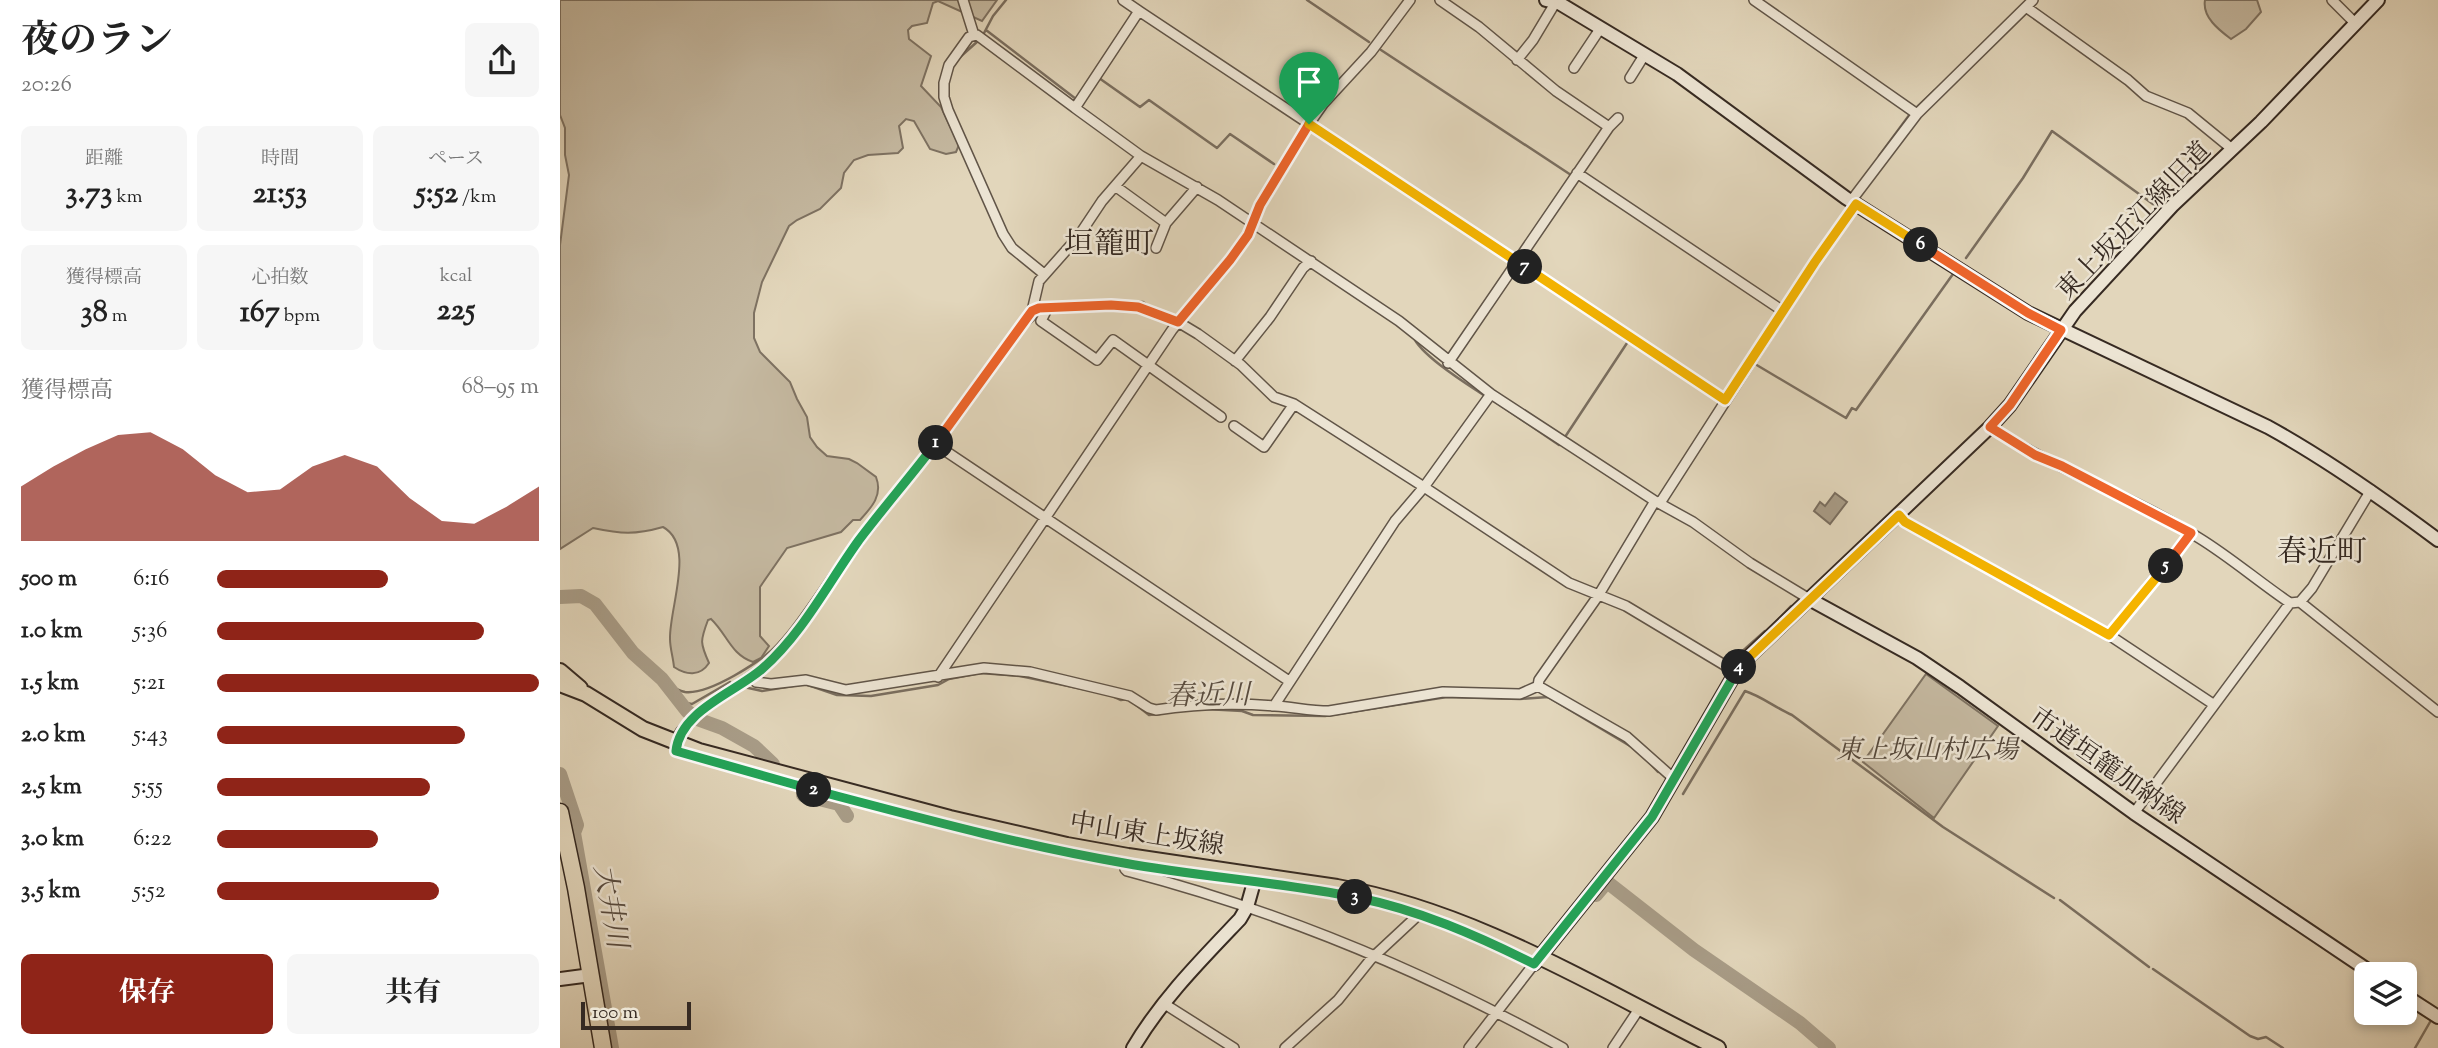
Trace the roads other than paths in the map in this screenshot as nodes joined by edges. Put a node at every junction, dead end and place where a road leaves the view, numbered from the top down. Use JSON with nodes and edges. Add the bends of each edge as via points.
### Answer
{"nodes":[{"id":1,"x":964,"y":0,"type":"edge"},
{"id":2,"x":1123,"y":0,"type":"edge"},
{"id":3,"x":1410,"y":0,"type":"edge"},
{"id":4,"x":1440,"y":0,"type":"edge"},
{"id":5,"x":1754,"y":0,"type":"edge"},
{"id":6,"x":2033,"y":0,"type":"edge"},
{"id":7,"x":2332,"y":0,"type":"edge"},
{"id":8,"x":2378,"y":0,"type":"edge"},
{"id":9,"x":1553,"y":1,"type":"edge"},
{"id":10,"x":2026,"y":7,"type":"junction"},
{"id":11,"x":1139,"y":11,"type":"junction"},
{"id":12,"x":2355,"y":23,"type":"junction"},
{"id":13,"x":1598,"y":32,"type":"junction"},
{"id":14,"x":974,"y":35,"type":"junction"},
{"id":15,"x":1645,"y":54,"type":"junction"},
{"id":16,"x":1517,"y":60,"type":"junction"},
{"id":17,"x":1574,"y":68,"type":"dead end"},
{"id":18,"x":1630,"y":78,"type":"dead end"},
{"id":19,"x":1075,"y":108,"type":"junction"},
{"id":20,"x":1917,"y":114,"type":"junction"},
{"id":21,"x":1618,"y":118,"type":"dead end"},
{"id":22,"x":1306,"y":122,"type":"junction"},
{"id":23,"x":1609,"y":127,"type":"junction"},
{"id":24,"x":2232,"y":149,"type":"junction"},
{"id":25,"x":1141,"y":156,"type":"junction"},
{"id":26,"x":1577,"y":173,"type":"junction"},
{"id":27,"x":1115,"y":186,"type":"junction"},
{"id":28,"x":1197,"y":187,"type":"junction"},
{"id":29,"x":1854,"y":203,"type":"junction"},
{"id":30,"x":1166,"y":223,"type":"junction"},
{"id":31,"x":1253,"y":225,"type":"junction"},
{"id":32,"x":1156,"y":248,"type":"dead end"},
{"id":33,"x":1518,"y":262,"type":"junction"},
{"id":34,"x":1309,"y":263,"type":"junction"},
{"id":35,"x":1044,"y":274,"type":"junction"},
{"id":36,"x":1046,"y":309,"type":"junction"},
{"id":37,"x":1032,"y":311,"type":"junction"},
{"id":38,"x":1783,"y":311,"type":"junction"},
{"id":39,"x":1178,"y":322,"type":"junction"},
{"id":40,"x":2061,"y":330,"type":"junction"},
{"id":41,"x":1235,"y":361,"type":"junction"},
{"id":42,"x":1448,"y":363,"type":"junction"},
{"id":43,"x":1149,"y":366,"type":"junction"},
{"id":44,"x":1490,"y":394,"type":"junction"},
{"id":45,"x":1725,"y":400,"type":"junction"},
{"id":46,"x":1294,"y":404,"type":"junction"},
{"id":47,"x":1221,"y":417,"type":"dead end"},
{"id":48,"x":1234,"y":426,"type":"dead end"},
{"id":49,"x":1990,"y":427,"type":"junction"},
{"id":50,"x":935,"y":444,"type":"junction"},
{"id":51,"x":1424,"y":486,"type":"junction"},
{"id":52,"x":2371,"y":490,"type":"junction"},
{"id":53,"x":1657,"y":502,"type":"junction"},
{"id":54,"x":1899,"y":515,"type":"junction"},
{"id":55,"x":1045,"y":518,"type":"junction"},
{"id":56,"x":2191,"y":533,"type":"junction"},
{"id":57,"x":2438,"y":540,"type":"edge"},
{"id":58,"x":1598,"y":596,"type":"junction"},
{"id":59,"x":1811,"y":600,"type":"junction"},
{"id":60,"x":2295,"y":602,"type":"junction"},
{"id":61,"x":2109,"y":635,"type":"junction"},
{"id":62,"x":560,"y":671,"type":"edge"},
{"id":63,"x":1736,"y":672,"type":"junction"},
{"id":64,"x":750,"y":677,"type":"junction"},
{"id":65,"x":938,"y":677,"type":"junction"},
{"id":66,"x":1289,"y":681,"type":"junction"},
{"id":67,"x":560,"y":684,"type":"edge"},
{"id":68,"x":1538,"y":686,"type":"junction"},
{"id":69,"x":560,"y":692,"type":"edge"},
{"id":70,"x":586,"y":694,"type":"junction"},
{"id":71,"x":2213,"y":704,"type":"junction"},
{"id":72,"x":1274,"y":706,"type":"junction"},
{"id":73,"x":2438,"y":712,"type":"edge"},
{"id":74,"x":676,"y":747,"type":"junction"},
{"id":75,"x":1675,"y":778,"type":"junction"},
{"id":76,"x":560,"y":812,"type":"edge"},
{"id":77,"x":2134,"y":813,"type":"junction"},
{"id":78,"x":1127,"y":860,"type":"junction"},
{"id":79,"x":1255,"y":879,"type":"junction"},
{"id":80,"x":1247,"y":907,"type":"junction"},
{"id":81,"x":1421,"y":911,"type":"junction"},
{"id":82,"x":1375,"y":955,"type":"junction"},
{"id":83,"x":1536,"y":961,"type":"junction"},
{"id":84,"x":2356,"y":962,"type":"edge"},
{"id":85,"x":591,"y":975,"type":"junction"},
{"id":86,"x":560,"y":979,"type":"edge"},
{"id":87,"x":1163,"y":1003,"type":"junction"},
{"id":88,"x":2417,"y":1003,"type":"edge"},
{"id":89,"x":1496,"y":1011,"type":"junction"},
{"id":90,"x":1637,"y":1012,"type":"junction"},
{"id":91,"x":2438,"y":1017,"type":"edge"},
{"id":92,"x":603,"y":1048,"type":"edge"},
{"id":93,"x":1133,"y":1048,"type":"edge"},
{"id":94,"x":1234,"y":1048,"type":"edge"},
{"id":95,"x":1285,"y":1048,"type":"edge"},
{"id":96,"x":1469,"y":1048,"type":"edge"},
{"id":97,"x":1563,"y":1048,"type":"edge"},
{"id":98,"x":1613,"y":1048,"type":"edge"},
{"id":99,"x":1701,"y":1048,"type":"edge"},
{"id":100,"x":1718,"y":1048,"type":"edge"}],
"edges":[{"from":1,"to":14,"type":"street"},
{"from":2,"to":11,"type":"street"},
{"from":3,"to":22,"type":"street","via":[[1371,52]]},
{"from":4,"to":16,"type":"street"},
{"from":5,"to":20,"type":"street"},
{"from":6,"to":10,"type":"street"},
{"from":7,"to":12,"type":"street"},
{"from":8,"to":12,"type":"street","name":"東上坂近江線旧道"},
{"from":9,"to":13,"type":"street"},
{"from":9,"to":16,"type":"street"},
{"from":10,"to":20,"type":"street"},
{"from":10,"to":24,"type":"street","via":[[2146,96],[2188,113]]},
{"from":11,"to":19,"type":"street"},
{"from":11,"to":22,"type":"street"},
{"from":12,"to":24,"type":"street","name":"東上坂近江線旧道"},
{"from":13,"to":15,"type":"street"},
{"from":13,"to":17,"type":"street"},
{"from":14,"to":19,"type":"street"},
{"from":14,"to":35,"type":"street","via":[[949,65],[944,83],[948,110],[1003,234],[1012,248]]},
{"from":15,"to":18,"type":"street"},
{"from":15,"to":29,"type":"street"},
{"from":16,"to":23,"type":"street"},
{"from":19,"to":25,"type":"street"},
{"from":20,"to":29,"type":"street"},
{"from":21,"to":23,"type":"street"},
{"from":22,"to":31,"type":"street"},
{"from":22,"to":33,"type":"street"},
{"from":23,"to":26,"type":"street"},
{"from":24,"to":40,"type":"street","name":"東上坂近江線旧道","via":[[2172,206]]},
{"from":25,"to":27,"type":"street"},
{"from":25,"to":28,"type":"street"},
{"from":26,"to":33,"type":"street"},
{"from":26,"to":38,"type":"street"},
{"from":27,"to":30,"type":"street"},
{"from":27,"to":35,"type":"street"},
{"from":28,"to":30,"type":"street"},
{"from":28,"to":31,"type":"street"},
{"from":29,"to":38,"type":"street"},
{"from":29,"to":40,"type":"street"},
{"from":30,"to":32,"type":"street"},
{"from":31,"to":34,"type":"street"},
{"from":31,"to":39,"type":"street"},
{"from":33,"to":42,"type":"street"},
{"from":33,"to":45,"type":"street"},
{"from":34,"to":41,"type":"street"},
{"from":34,"to":42,"type":"street","via":[[1399,321]]},
{"from":35,"to":37,"type":"street","via":[[1035,288]]},
{"from":36,"to":37,"type":"street"},
{"from":36,"to":39,"type":"street","via":[[1138,307]]},
{"from":36,"to":43,"type":"street","via":[[1041,321],[1097,360],[1113,341]]},
{"from":37,"to":50,"type":"street"},
{"from":38,"to":45,"type":"street"},
{"from":39,"to":41,"type":"street"},
{"from":39,"to":43,"type":"street"},
{"from":40,"to":49,"type":"street","name":"東上坂近江線旧道"},
{"from":40,"to":52,"type":"street","via":[[2268,427]]},
{"from":41,"to":46,"type":"street","via":[[1274,397]]},
{"from":42,"to":44,"type":"street"},
{"from":43,"to":47,"type":"street"},
{"from":43,"to":55,"type":"street"},
{"from":44,"to":51,"type":"street"},
{"from":44,"to":53,"type":"street"},
{"from":45,"to":53,"type":"street"},
{"from":46,"to":48,"type":"street","via":[[1264,447]]},
{"from":46,"to":51,"type":"street"},
{"from":49,"to":54,"type":"street","name":"東上坂近江線旧道"},
{"from":49,"to":56,"type":"street","via":[[2035,455]]},
{"from":50,"to":55,"type":"street"},
{"from":50,"to":64,"type":"street","via":[[827,589],[763,668]]},
{"from":51,"to":58,"type":"street","via":[[1569,583]]},
{"from":51,"to":66,"type":"street","via":[[1395,521]]},
{"from":52,"to":57,"type":"street"},
{"from":52,"to":60,"type":"street","via":[[2312,588]]},
{"from":53,"to":58,"type":"street"},
{"from":53,"to":59,"type":"street"},
{"from":54,"to":59,"type":"street","name":"東上坂近江線旧道"},
{"from":54,"to":61,"type":"street"},
{"from":55,"to":65,"type":"street"},
{"from":55,"to":66,"type":"street"},
{"from":56,"to":60,"type":"street"},
{"from":56,"to":61,"type":"street"},
{"from":58,"to":63,"type":"street","via":[[1626,606]]},
{"from":58,"to":68,"type":"street"},
{"from":59,"to":63,"type":"street","name":"東上坂近江線旧道"},
{"from":59,"to":77,"type":"street","name":"市道垣籠加納線","via":[[1917,658]]},
{"from":60,"to":71,"type":"street"},
{"from":60,"to":73,"type":"street"},
{"from":61,"to":71,"type":"street"},
{"from":62,"to":70,"type":"main road"},
{"from":63,"to":75,"type":"street","name":"東上坂近江線旧道"},
{"from":64,"to":65,"type":"street","via":[[771,684],[806,680],[846,690]]},
{"from":64,"to":74,"type":"street","via":[[698,713],[681,731]]},
{"from":65,"to":72,"type":"street","via":[[984,668],[1030,672],[1130,696],[1156,710],[1184,705]]},
{"from":66,"to":72,"type":"street"},
{"from":67,"to":70,"type":"main road","name":"中山東上坂線"},
{"from":68,"to":72,"type":"street","via":[[1520,694],[1443,692],[1329,710]]},
{"from":68,"to":75,"type":"street","via":[[1627,737]]},
{"from":69,"to":74,"type":"main road","name":"中山東上坂線","via":[[621,727]]},
{"from":70,"to":74,"type":"main road","name":"中山東上坂線"},
{"from":71,"to":77,"type":"street"},
{"from":74,"to":78,"type":"main road","name":"中山東上坂線","via":[[739,770],[948,825]]},
{"from":75,"to":83,"type":"street","name":"東上坂近江線旧道","via":[[1652,817]]},
{"from":76,"to":85,"type":"highway"},
{"from":77,"to":84,"type":"street","name":"市道垣籠加納線"},
{"from":78,"to":79,"type":"main road","name":"中山東上坂線"},
{"from":78,"to":80,"type":"street","via":[[1127,872]]},
{"from":79,"to":80,"type":"street"},
{"from":79,"to":81,"type":"main road","name":"中山東上坂線"},
{"from":80,"to":82,"type":"street"},
{"from":80,"to":87,"type":"street"},
{"from":81,"to":82,"type":"street"},
{"from":81,"to":83,"type":"main road","name":"中山東上坂線"},
{"from":82,"to":89,"type":"street"},
{"from":82,"to":95,"type":"street","via":[[1338,1000]]},
{"from":83,"to":89,"type":"street"},
{"from":83,"to":90,"type":"main road","name":"中山東上坂線"},
{"from":85,"to":86,"type":"street"},
{"from":85,"to":92,"type":"highway"},
{"from":87,"to":93,"type":"street"},
{"from":87,"to":94,"type":"street"},
{"from":88,"to":91,"type":"street"},
{"from":89,"to":96,"type":"street"},
{"from":89,"to":97,"type":"street"},
{"from":90,"to":98,"type":"street"},
{"from":90,"to":99,"type":"main road","name":"中山東上坂線"},
{"from":90,"to":100,"type":"main road","name":"中山東上坂線"}]}
